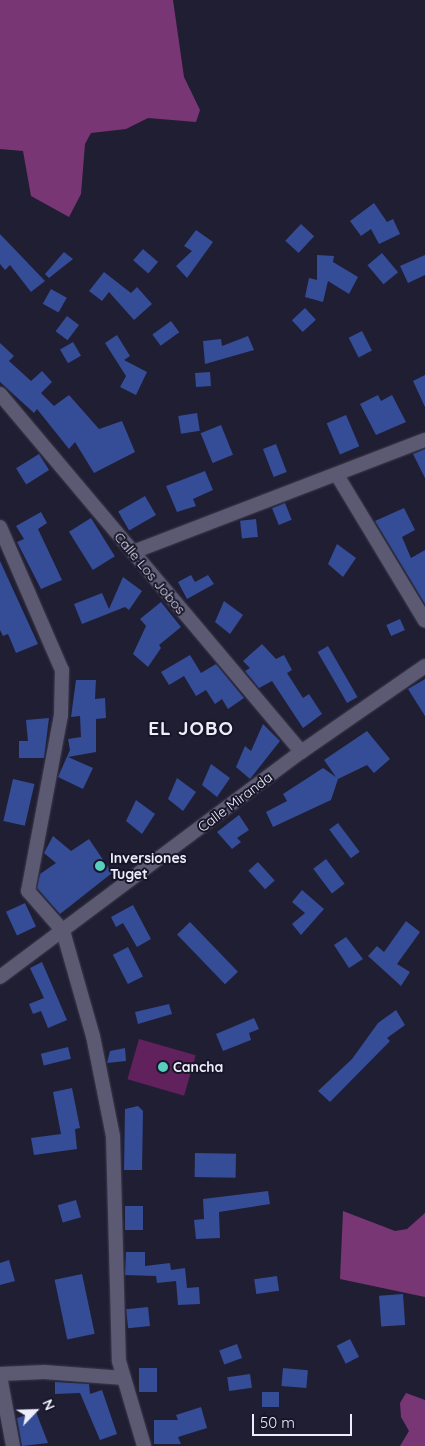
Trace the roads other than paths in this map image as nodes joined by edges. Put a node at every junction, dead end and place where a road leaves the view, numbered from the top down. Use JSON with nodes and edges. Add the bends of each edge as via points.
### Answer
{"nodes":[{"id":1,"x":0,"y":394,"type":"edge"},
{"id":2,"x":425,"y":440,"type":"edge"},
{"id":3,"x":337,"y":475,"type":"junction"},
{"id":4,"x":0,"y":528,"type":"edge"},
{"id":5,"x":133,"y":552,"type":"junction"},
{"id":6,"x":425,"y":621,"type":"edge"},
{"id":7,"x":425,"y":666,"type":"edge"},
{"id":8,"x":301,"y":752,"type":"junction"},
{"id":9,"x":63,"y":931,"type":"junction"},
{"id":10,"x":0,"y":977,"type":"edge"},
{"id":11,"x":0,"y":1375,"type":"edge"},
{"id":12,"x":124,"y":1378,"type":"junction"},
{"id":13,"x":13,"y":1446,"type":"edge"},
{"id":14,"x":144,"y":1446,"type":"edge"}],
"edges":[{"from":1,"to":5,"type":"street","name":"Calle Los Jobos"},
{"from":2,"to":3,"type":"street"},
{"from":3,"to":5,"type":"street"},
{"from":3,"to":6,"type":"street"},
{"from":4,"to":9,"type":"street","via":[[62,670],[61,715],[28,891]]},
{"from":5,"to":8,"type":"street","name":"Calle Los Jobos"},
{"from":7,"to":8,"type":"street","name":"Calle Miranda"},
{"from":8,"to":9,"type":"street","name":"Calle Miranda"},
{"from":9,"to":10,"type":"street","name":"Calle Miranda"},
{"from":9,"to":12,"type":"street","via":[[93,1036],[113,1136],[114,1290]]},
{"from":11,"to":12,"type":"street","via":[[44,1372]]},
{"from":11,"to":13,"type":"street"},
{"from":12,"to":14,"type":"street"}]}
